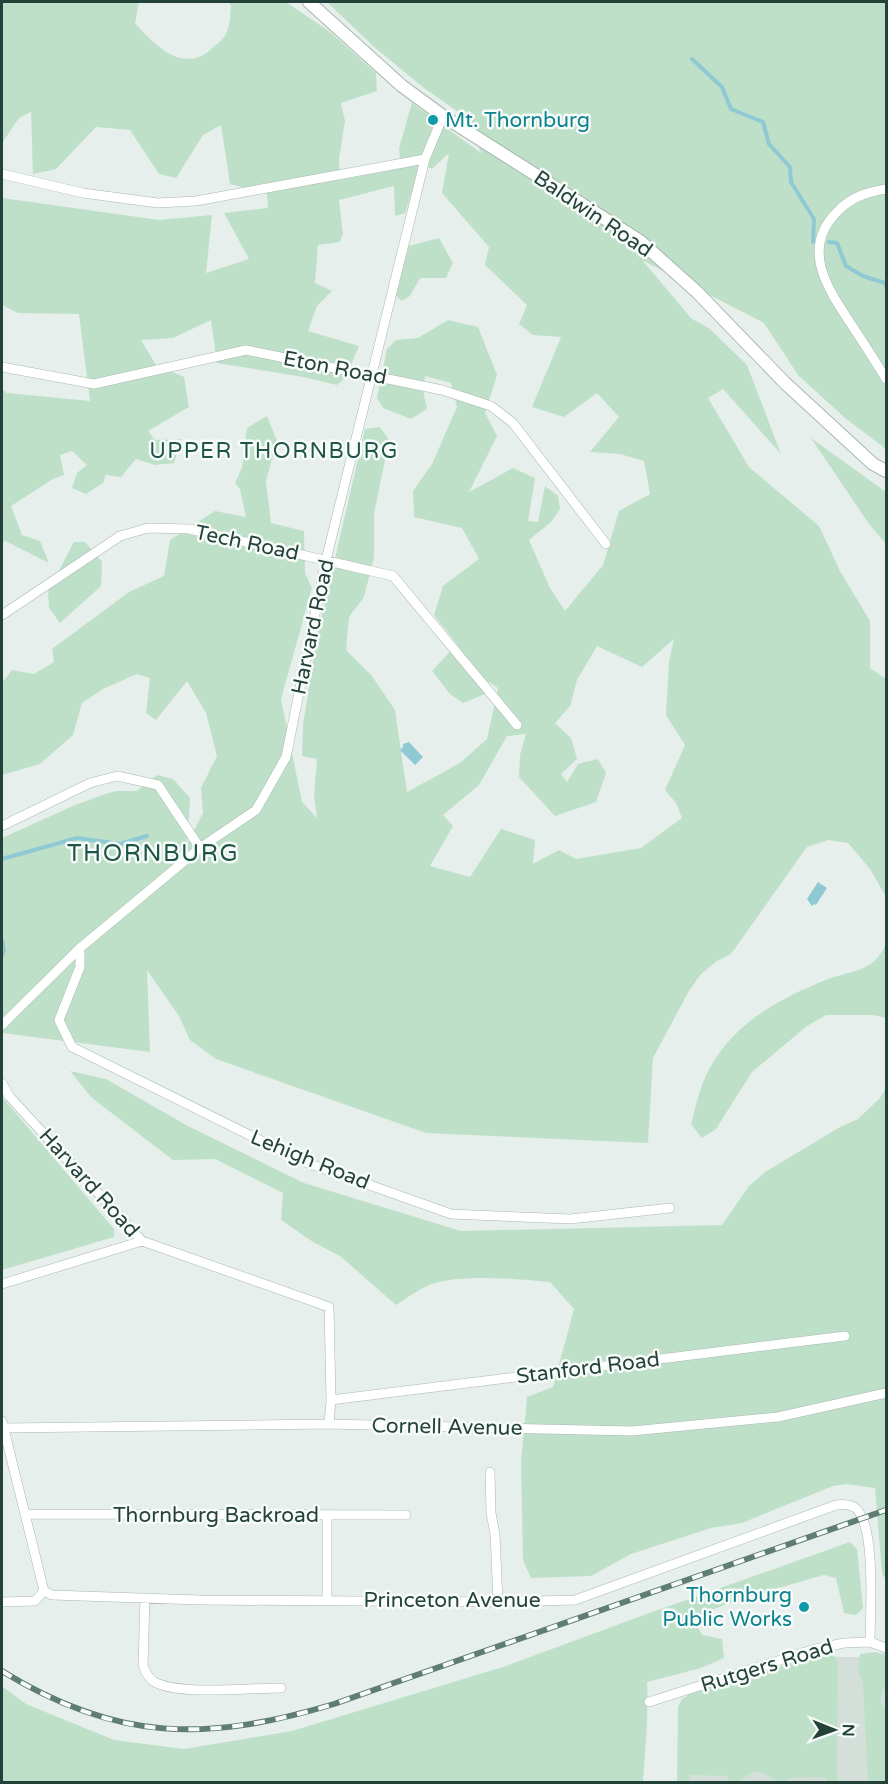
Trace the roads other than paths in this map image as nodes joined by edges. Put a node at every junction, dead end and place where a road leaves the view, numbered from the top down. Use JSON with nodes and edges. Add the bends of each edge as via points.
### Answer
{"nodes":[{"id":1,"x":309,"y":2,"type":"edge"},
{"id":2,"x":443,"y":116,"type":"junction"},
{"id":3,"x":425,"y":159,"type":"junction"},
{"id":4,"x":2,"y":174,"type":"edge"},
{"id":5,"x":886,"y":189,"type":"edge"},
{"id":6,"x":2,"y":367,"type":"edge"},
{"id":7,"x":372,"y":375,"type":"junction"},
{"id":8,"x":886,"y":379,"type":"edge"},
{"id":9,"x":886,"y":471,"type":"edge"},
{"id":10,"x":606,"y":544,"type":"dead end"},
{"id":11,"x":326,"y":560,"type":"junction"},
{"id":12,"x":2,"y":615,"type":"edge"},
{"id":13,"x":517,"y":725,"type":"dead end"},
{"id":14,"x":2,"y":826,"type":"edge"},
{"id":15,"x":200,"y":848,"type":"junction"},
{"id":16,"x":80,"y":948,"type":"junction"},
{"id":17,"x":2,"y":1025,"type":"edge"},
{"id":18,"x":2,"y":1083,"type":"edge"},
{"id":19,"x":670,"y":1208,"type":"dead end"},
{"id":20,"x":142,"y":1241,"type":"junction"},
{"id":21,"x":2,"y":1284,"type":"edge"},
{"id":22,"x":845,"y":1336,"type":"dead end"},
{"id":23,"x":886,"y":1393,"type":"edge"},
{"id":24,"x":331,"y":1400,"type":"junction"},
{"id":25,"x":3,"y":1424,"type":"edge"},
{"id":26,"x":329,"y":1424,"type":"junction"},
{"id":27,"x":490,"y":1472,"type":"dead end"},
{"id":28,"x":26,"y":1514,"type":"junction"},
{"id":29,"x":406,"y":1515,"type":"dead end"},
{"id":30,"x":327,"y":1516,"type":"junction"},
{"id":31,"x":44,"y":1591,"type":"junction"},
{"id":32,"x":144,"y":1598,"type":"junction"},
{"id":33,"x":327,"y":1599,"type":"junction"},
{"id":34,"x":2,"y":1602,"type":"edge"},
{"id":35,"x":498,"y":1602,"type":"junction"},
{"id":36,"x":870,"y":1642,"type":"junction"},
{"id":37,"x":886,"y":1648,"type":"edge"},
{"id":38,"x":281,"y":1688,"type":"dead end"},
{"id":39,"x":649,"y":1702,"type":"dead end"}],
"edges":[{"from":1,"to":2,"type":"street","name":"Baldwin Road","via":[[402,86]]},
{"from":2,"to":3,"type":"street","name":"Harvard Road"},
{"from":2,"to":9,"type":"street","name":"Baldwin Road","via":[[640,241],[698,292],[785,383],[873,464]]},
{"from":3,"to":4,"type":"street","via":[[196,201],[158,203],[83,193]]},
{"from":3,"to":7,"type":"street","name":"Harvard Road"},
{"from":5,"to":8,"type":"street","via":[[860,195],[844,204],[830,219],[818,252],[829,290]]},
{"from":6,"to":7,"type":"street","name":"Eton Road","via":[[94,384],[246,350]]},
{"from":7,"to":10,"type":"street","name":"Eton Road","via":[[442,390],[491,406],[513,423]]},
{"from":7,"to":11,"type":"street","name":"Harvard Road"},
{"from":11,"to":12,"type":"street","name":"Tech Road","via":[[189,529],[148,528],[120,536]]},
{"from":11,"to":13,"type":"street","name":"Tech Road","via":[[393,576]]},
{"from":11,"to":15,"type":"street","name":"Harvard Road","via":[[286,757],[256,810]]},
{"from":14,"to":15,"type":"street","via":[[90,783],[117,776],[158,785]]},
{"from":15,"to":16,"type":"street","name":"Harvard Road"},
{"from":16,"to":17,"type":"street","name":"Harvard Road"},
{"from":16,"to":19,"type":"street","name":"Lehigh Road","via":[[80,967],[59,1020],[72,1047],[302,1161],[451,1214],[570,1219]]},
{"from":18,"to":20,"type":"street","name":"Harvard Road","via":[[9,1096]]},
{"from":20,"to":21,"type":"street"},
{"from":20,"to":24,"type":"street","name":"Harvard Road","via":[[329,1307]]},
{"from":22,"to":24,"type":"street","name":"Stanford Road"},
{"from":23,"to":26,"type":"street","name":"Cornell Avenue","via":[[778,1417],[632,1431]]},
{"from":24,"to":26,"type":"street"},
{"from":25,"to":26,"type":"street","name":"Cornell Avenue"},
{"from":25,"to":28,"type":"street"},
{"from":27,"to":35,"type":"street"},
{"from":28,"to":30,"type":"street","name":"Thornburg Backroad"},
{"from":28,"to":31,"type":"street"},
{"from":29,"to":30,"type":"street","name":"Thornburg Backroad"},
{"from":30,"to":33,"type":"street"},
{"from":31,"to":32,"type":"street","name":"Princeton Avenue","via":[[52,1595]]},
{"from":31,"to":34,"type":"street","via":[[35,1601]]},
{"from":32,"to":33,"type":"street","name":"Princeton Avenue"},
{"from":32,"to":38,"type":"street","via":[[143,1665],[154,1682],[192,1689]]},
{"from":33,"to":35,"type":"street","name":"Princeton Avenue"},
{"from":35,"to":36,"type":"street","name":"Princeton Avenue","via":[[575,1600],[845,1504],[859,1512],[868,1537]]},
{"from":36,"to":37,"type":"street","name":"Rutgers Road"},
{"from":36,"to":39,"type":"street","name":"Rutgers Road","via":[[815,1649]]}]}
